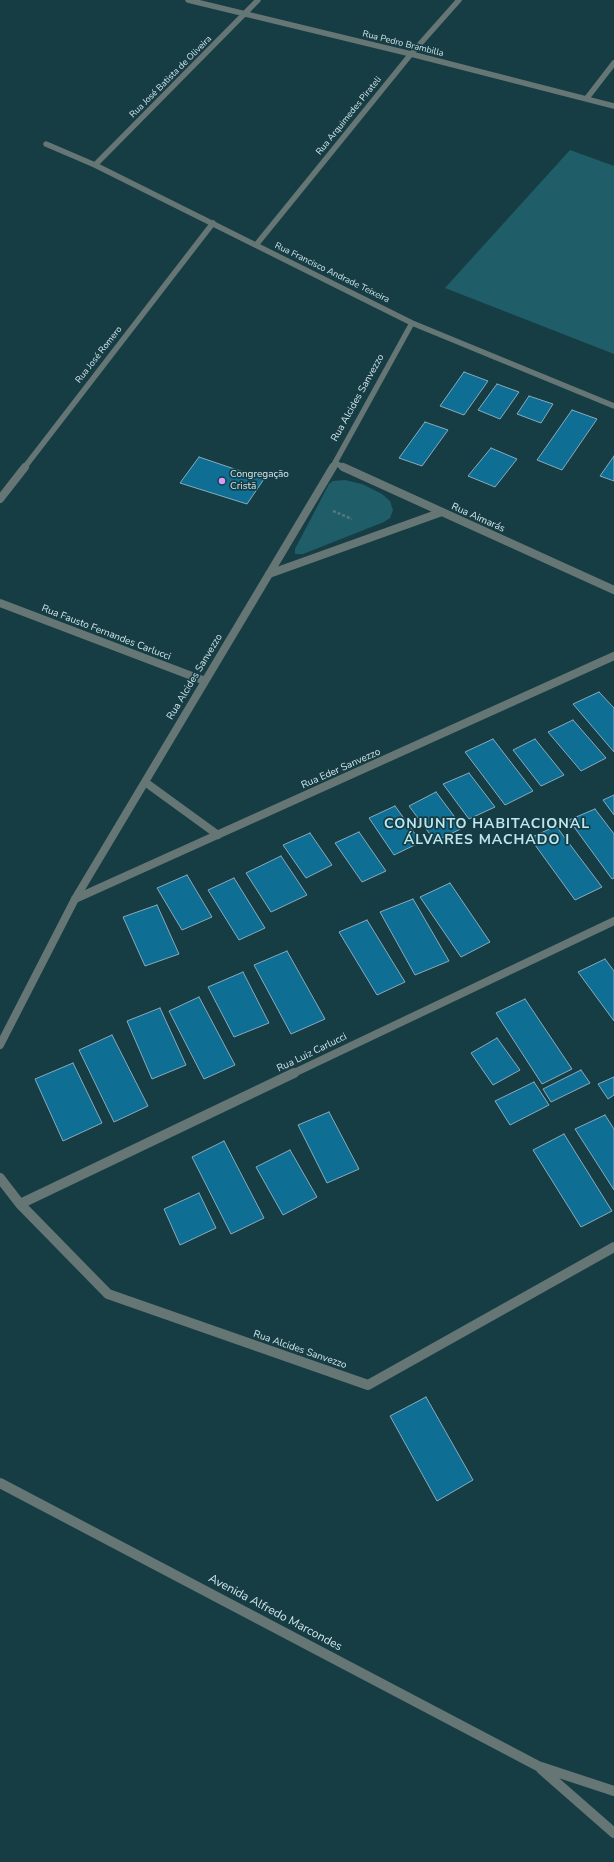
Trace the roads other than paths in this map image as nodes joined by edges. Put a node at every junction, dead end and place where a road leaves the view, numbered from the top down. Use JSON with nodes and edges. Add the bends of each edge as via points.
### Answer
{"nodes":[{"id":1,"x":188,"y":0,"type":"edge"},
{"id":2,"x":258,"y":0,"type":"edge"},
{"id":3,"x":459,"y":0,"type":"edge"},
{"id":4,"x":244,"y":15,"type":"junction"},
{"id":5,"x":411,"y":54,"type":"junction"},
{"id":6,"x":614,"y":63,"type":"edge"},
{"id":7,"x":587,"y":98,"type":"junction"},
{"id":8,"x":614,"y":106,"type":"edge"},
{"id":9,"x":46,"y":144,"type":"dead end"},
{"id":10,"x":95,"y":165,"type":"junction"},
{"id":11,"x":213,"y":223,"type":"junction"},
{"id":12,"x":256,"y":245,"type":"junction"},
{"id":13,"x":412,"y":323,"type":"junction"},
{"id":14,"x":614,"y":406,"type":"edge"},
{"id":15,"x":335,"y":463,"type":"junction"},
{"id":16,"x":0,"y":499,"type":"edge"},
{"id":17,"x":442,"y":512,"type":"junction"},
{"id":18,"x":269,"y":574,"type":"junction"},
{"id":19,"x":614,"y":590,"type":"edge"},
{"id":20,"x":0,"y":603,"type":"edge"},
{"id":21,"x":614,"y":656,"type":"edge"},
{"id":22,"x":205,"y":681,"type":"junction"},
{"id":23,"x":145,"y":782,"type":"junction"},
{"id":24,"x":218,"y":835,"type":"junction"},
{"id":25,"x":76,"y":898,"type":"junction"},
{"id":26,"x":614,"y":921,"type":"edge"},
{"id":27,"x":0,"y":1045,"type":"edge"},
{"id":28,"x":0,"y":1178,"type":"edge"},
{"id":29,"x":20,"y":1204,"type":"junction"},
{"id":30,"x":614,"y":1247,"type":"edge"},
{"id":31,"x":0,"y":1482,"type":"edge"},
{"id":32,"x":538,"y":1766,"type":"junction"},
{"id":33,"x":614,"y":1791,"type":"edge"},
{"id":34,"x":614,"y":1833,"type":"edge"}],
"edges":[{"from":1,"to":4,"type":"street","name":"Rua Pedro Brambilla"},
{"from":2,"to":4,"type":"street","name":"Rua José Batista de Oliveira"},
{"from":3,"to":5,"type":"street","name":"Rua Arquimedes Pirateli"},
{"from":4,"to":5,"type":"street","name":"Rua Pedro Brambilla"},
{"from":4,"to":10,"type":"street","name":"Rua José Batista de Oliveira"},
{"from":5,"to":7,"type":"street","name":"Rua Pedro Brambilla"},
{"from":5,"to":12,"type":"street","name":"Rua Arquimedes Pirateli"},
{"from":6,"to":7,"type":"street"},
{"from":7,"to":8,"type":"street","name":"Rua Pedro Brambilla"},
{"from":9,"to":10,"type":"street","name":"Rua Francisco Andrade Teixeira"},
{"from":10,"to":11,"type":"street","name":"Rua Francisco Andrade Teixeira"},
{"from":11,"to":12,"type":"street","name":"Rua Francisco Andrade Teixeira"},
{"from":11,"to":16,"type":"street","name":"Rua José Romero"},
{"from":12,"to":13,"type":"street","name":"Rua Francisco Andrade Teixeira"},
{"from":13,"to":14,"type":"street","name":"Rua Francisco Andrade Teixeira"},
{"from":13,"to":15,"type":"street","name":"Rua Alcides Sanvezzo"},
{"from":15,"to":17,"type":"street","name":"Rua Aimarás"},
{"from":15,"to":18,"type":"street","name":"Rua Alcides Sanvezzo"},
{"from":17,"to":18,"type":"street"},
{"from":17,"to":19,"type":"street","name":"Rua Aimarás"},
{"from":18,"to":22,"type":"street","name":"Rua Alcides Sanvezzo"},
{"from":20,"to":22,"type":"street","name":"Rua Fausto Fernandes Carlucci"},
{"from":21,"to":24,"type":"street","name":"Rua Eder Sanvezzo"},
{"from":22,"to":23,"type":"street","name":"Rua Alcides Sanvezzo"},
{"from":23,"to":24,"type":"street"},
{"from":23,"to":25,"type":"street","name":"Rua Alcides Sanvezzo"},
{"from":24,"to":25,"type":"street","name":"Rua Eder Sanvezzo"},
{"from":25,"to":27,"type":"street","name":"Rua Alcides Sanvezzo"},
{"from":26,"to":29,"type":"street","name":"Rua Luiz Carlucci"},
{"from":28,"to":29,"type":"street","name":"Rua Alcides Sanvezzo"},
{"from":29,"to":30,"type":"street","name":"Rua Alcides Sanvezzo","via":[[108,1294],[368,1385]]},
{"from":31,"to":32,"type":"street","name":"Avenida Alfredo Marcondes"},
{"from":32,"to":33,"type":"street","name":"Avenida Alfredo Marcondes"},
{"from":32,"to":34,"type":"street","name":"Avenida Alfredo Marcondes"}]}
